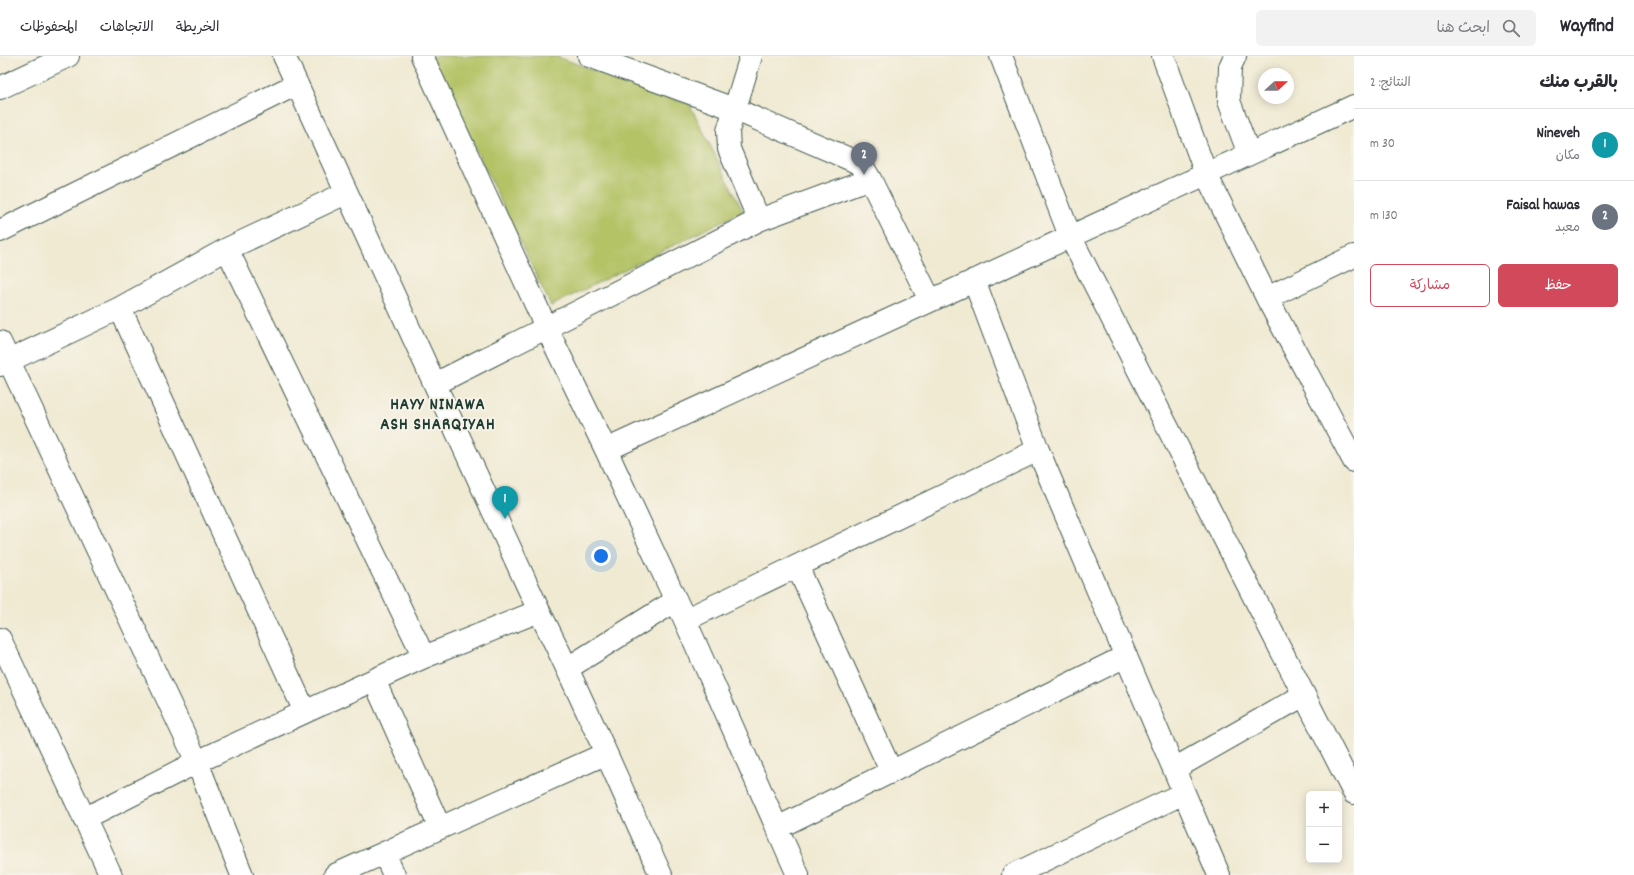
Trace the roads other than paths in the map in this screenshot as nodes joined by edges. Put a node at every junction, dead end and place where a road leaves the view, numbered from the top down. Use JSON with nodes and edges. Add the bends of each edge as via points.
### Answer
{"nodes":[{"id":1,"x":68,"y":56,"type":"edge"},
{"id":2,"x":284,"y":56,"type":"edge"},
{"id":3,"x":422,"y":56,"type":"edge"},
{"id":4,"x":589,"y":56,"type":"edge"},
{"id":5,"x":751,"y":56,"type":"edge"},
{"id":6,"x":1001,"y":56,"type":"edge"},
{"id":7,"x":1163,"y":56,"type":"edge"},
{"id":8,"x":1235,"y":56,"type":"edge"},
{"id":9,"x":297,"y":84,"type":"junction"},
{"id":10,"x":0,"y":88,"type":"edge"},
{"id":11,"x":1354,"y":106,"type":"edge"},
{"id":12,"x":734,"y":109,"type":"junction"},
{"id":13,"x":1249,"y":154,"type":"junction"},
{"id":14,"x":1206,"y":174,"type":"junction"},
{"id":15,"x":870,"y":179,"type":"junction"},
{"id":16,"x":346,"y":192,"type":"junction"},
{"id":17,"x":759,"y":220,"type":"junction"},
{"id":18,"x":0,"y":231,"type":"edge"},
{"id":19,"x":1070,"y":236,"type":"junction"},
{"id":20,"x":227,"y":249,"type":"junction"},
{"id":21,"x":1354,"y":256,"type":"edge"},
{"id":22,"x":974,"y":280,"type":"junction"},
{"id":23,"x":1267,"y":298,"type":"junction"},
{"id":24,"x":930,"y":300,"type":"junction"},
{"id":25,"x":120,"y":308,"type":"junction"},
{"id":26,"x":546,"y":327,"type":"junction"},
{"id":27,"x":0,"y":342,"type":"edge"},
{"id":28,"x":5,"y":363,"type":"edge"},
{"id":29,"x":434,"y":384,"type":"junction"},
{"id":30,"x":606,"y":450,"type":"junction"},
{"id":31,"x":1038,"y":450,"type":"junction"},
{"id":32,"x":1354,"y":461,"type":"edge"},
{"id":33,"x":797,"y":566,"type":"junction"},
{"id":34,"x":675,"y":601,"type":"junction"},
{"id":35,"x":539,"y":611,"type":"junction"},
{"id":36,"x":684,"y":620,"type":"junction"},
{"id":37,"x":0,"y":639,"type":"edge"},
{"id":38,"x":1126,"y":656,"type":"junction"},
{"id":39,"x":424,"y":657,"type":"junction"},
{"id":40,"x":568,"y":668,"type":"junction"},
{"id":41,"x":374,"y":680,"type":"junction"},
{"id":42,"x":1304,"y":696,"type":"junction"},
{"id":43,"x":305,"y":712,"type":"junction"},
{"id":44,"x":605,"y":754,"type":"junction"},
{"id":45,"x":197,"y":762,"type":"junction"},
{"id":46,"x":1174,"y":769,"type":"junction"},
{"id":47,"x":891,"y":771,"type":"junction"},
{"id":48,"x":1184,"y":793,"type":"junction"},
{"id":49,"x":1354,"y":793,"type":"edge"},
{"id":50,"x":84,"y":819,"type":"junction"},
{"id":51,"x":440,"y":828,"type":"junction"},
{"id":52,"x":777,"y":828,"type":"junction"},
{"id":53,"x":384,"y":853,"type":"junction"},
{"id":54,"x":659,"y":874,"type":"edge"},
{"id":55,"x":111,"y":875,"type":"edge"},
{"id":56,"x":242,"y":875,"type":"edge"},
{"id":57,"x":335,"y":875,"type":"edge"},
{"id":58,"x":394,"y":875,"type":"edge"},
{"id":59,"x":798,"y":875,"type":"edge"},
{"id":60,"x":1014,"y":875,"type":"edge"},
{"id":61,"x":1219,"y":875,"type":"edge"}],
"edges":[{"from":1,"to":10,"type":"street"},
{"from":2,"to":9,"type":"street"},
{"from":3,"to":26,"type":"street"},
{"from":4,"to":12,"type":"street"},
{"from":5,"to":12,"type":"street"},
{"from":6,"to":19,"type":"street"},
{"from":7,"to":14,"type":"street"},
{"from":8,"to":13,"type":"street","via":[[1230,67],[1229,101]]},
{"from":9,"to":16,"type":"street"},
{"from":9,"to":18,"type":"street"},
{"from":11,"to":13,"type":"street"},
{"from":12,"to":15,"type":"street","via":[[861,164]]},
{"from":12,"to":17,"type":"street","via":[[728,131],[728,149]]},
{"from":13,"to":14,"type":"street"},
{"from":14,"to":19,"type":"street"},
{"from":14,"to":23,"type":"street"},
{"from":15,"to":17,"type":"street"},
{"from":15,"to":24,"type":"street"},
{"from":16,"to":20,"type":"street"},
{"from":16,"to":29,"type":"street"},
{"from":17,"to":26,"type":"street"},
{"from":19,"to":22,"type":"street"},
{"from":19,"to":42,"type":"street"},
{"from":20,"to":25,"type":"street"},
{"from":20,"to":39,"type":"street"},
{"from":21,"to":23,"type":"street"},
{"from":22,"to":24,"type":"street"},
{"from":22,"to":31,"type":"street"},
{"from":23,"to":32,"type":"street"},
{"from":24,"to":30,"type":"street"},
{"from":25,"to":28,"type":"street"},
{"from":25,"to":43,"type":"street"},
{"from":26,"to":29,"type":"street"},
{"from":26,"to":30,"type":"street"},
{"from":27,"to":28,"type":"street"},
{"from":28,"to":45,"type":"street"},
{"from":29,"to":35,"type":"street"},
{"from":30,"to":34,"type":"street"},
{"from":31,"to":33,"type":"street"},
{"from":31,"to":38,"type":"street"},
{"from":33,"to":36,"type":"street"},
{"from":33,"to":47,"type":"street"},
{"from":34,"to":36,"type":"street"},
{"from":34,"to":40,"type":"street"},
{"from":35,"to":39,"type":"street"},
{"from":35,"to":40,"type":"street"},
{"from":36,"to":52,"type":"street"},
{"from":37,"to":50,"type":"street"},
{"from":38,"to":46,"type":"street"},
{"from":38,"to":47,"type":"street"},
{"from":39,"to":41,"type":"street"},
{"from":40,"to":44,"type":"street"},
{"from":41,"to":43,"type":"street"},
{"from":41,"to":51,"type":"street"},
{"from":42,"to":46,"type":"street"},
{"from":42,"to":49,"type":"street"},
{"from":43,"to":45,"type":"street"},
{"from":44,"to":51,"type":"street"},
{"from":44,"to":54,"type":"street"},
{"from":45,"to":50,"type":"street"},
{"from":45,"to":56,"type":"street"},
{"from":46,"to":48,"type":"street"},
{"from":47,"to":52,"type":"street"},
{"from":48,"to":60,"type":"street"},
{"from":48,"to":61,"type":"street"},
{"from":50,"to":55,"type":"street"},
{"from":51,"to":53,"type":"street"},
{"from":52,"to":59,"type":"street"},
{"from":53,"to":57,"type":"street"},
{"from":53,"to":58,"type":"street"}]}
